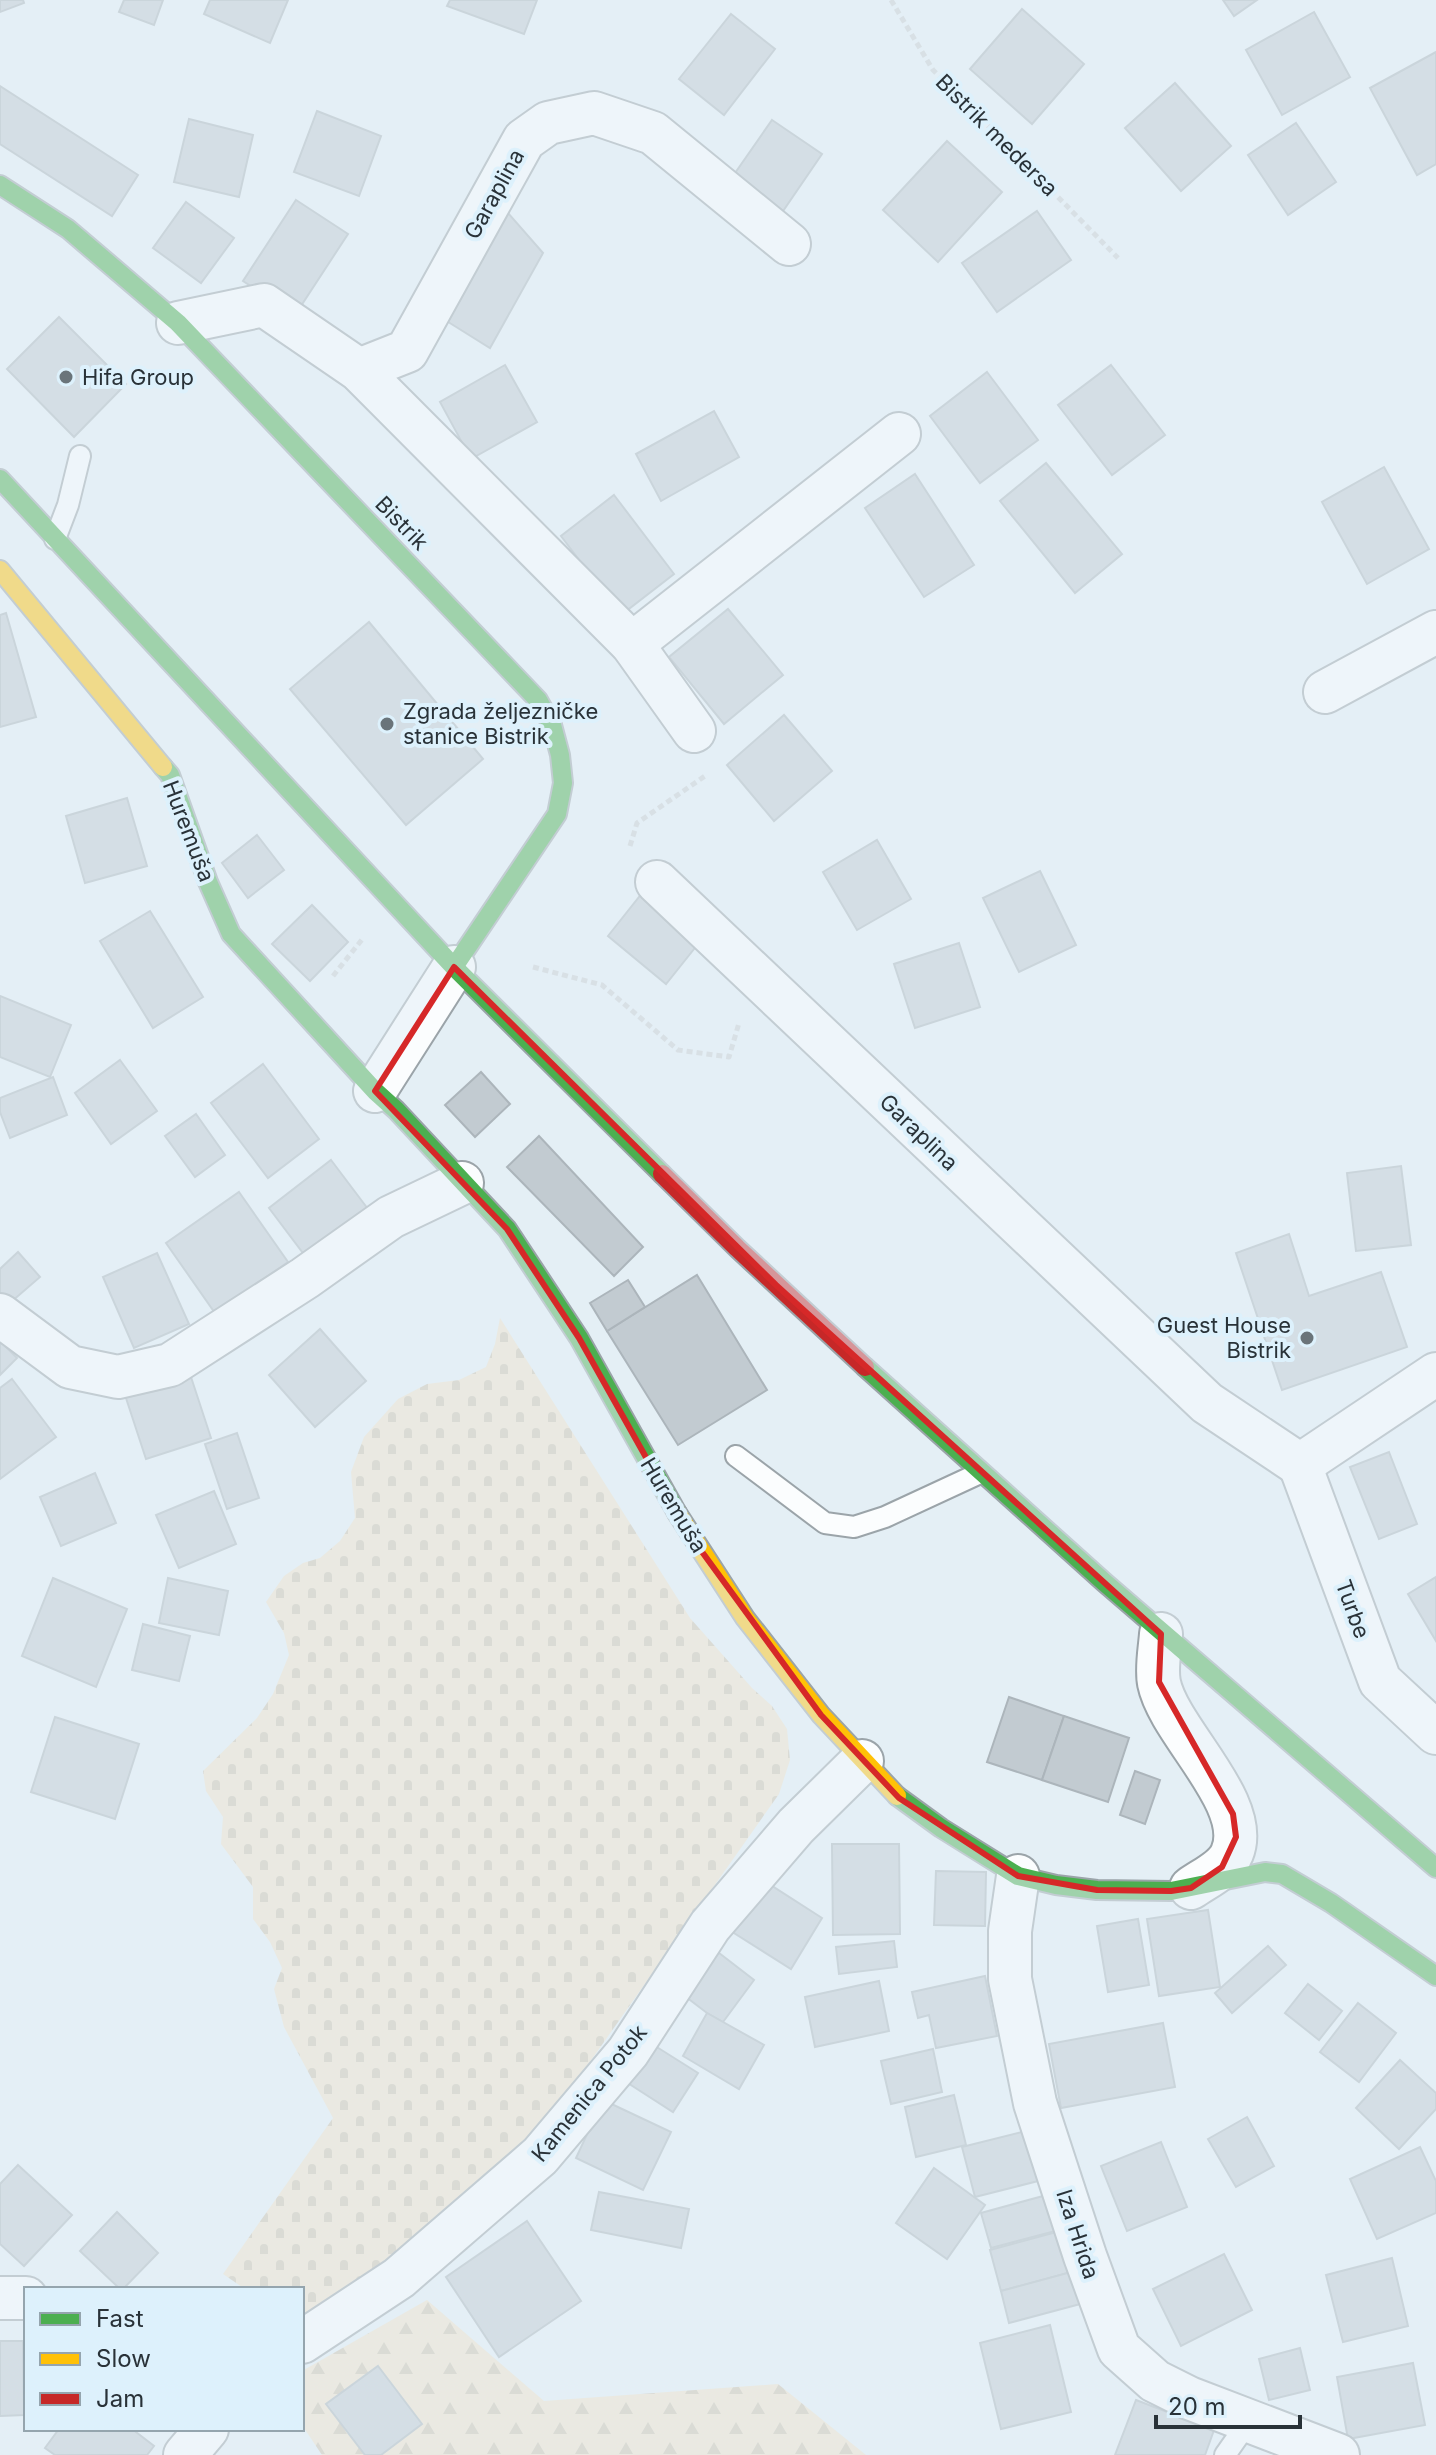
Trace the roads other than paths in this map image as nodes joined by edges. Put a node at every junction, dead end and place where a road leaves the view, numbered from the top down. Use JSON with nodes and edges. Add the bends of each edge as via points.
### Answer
{"nodes":[{"id":1,"x":0,"y":185,"type":"edge"},
{"id":2,"x":789,"y":244,"type":"dead end"},
{"id":3,"x":178,"y":323,"type":"junction"},
{"id":4,"x":359,"y":370,"type":"junction"},
{"id":5,"x":899,"y":434,"type":"dead end"},
{"id":6,"x":80,"y":456,"type":"dead end"},
{"id":7,"x":0,"y":479,"type":"edge"},
{"id":8,"x":55,"y":539,"type":"junction"},
{"id":9,"x":0,"y":570,"type":"edge"},
{"id":10,"x":1436,"y":632,"type":"edge"},
{"id":11,"x":632,"y":644,"type":"junction"},
{"id":12,"x":1325,"y":692,"type":"dead end"},
{"id":13,"x":694,"y":731,"type":"road end"},
{"id":14,"x":657,"y":882,"type":"road end"},
{"id":15,"x":454,"y":967,"type":"junction"},
{"id":16,"x":375,"y":1091,"type":"junction"},
{"id":17,"x":462,"y":1183,"type":"junction"},
{"id":18,"x":0,"y":1315,"type":"edge"},
{"id":19,"x":1436,"y":1374,"type":"edge"},
{"id":20,"x":736,"y":1456,"type":"dead end"},
{"id":21,"x":1300,"y":1465,"type":"junction"},
{"id":22,"x":980,"y":1473,"type":"junction"},
{"id":23,"x":1161,"y":1634,"type":"junction"},
{"id":24,"x":1436,"y":1733,"type":"edge"},
{"id":25,"x":862,"y":1761,"type":"junction"},
{"id":26,"x":1436,"y":1868,"type":"edge"},
{"id":27,"x":1018,"y":1876,"type":"junction"},
{"id":28,"x":1191,"y":1888,"type":"junction"},
{"id":29,"x":1436,"y":1976,"type":"edge"},
{"id":30,"x":0,"y":2298,"type":"edge"},
{"id":31,"x":24,"y":2298,"type":"edge"},
{"id":32,"x":304,"y":2341,"type":"edge"},
{"id":33,"x":1249,"y":2421,"type":"junction"},
{"id":34,"x":205,"y":2431,"type":"edge"},
{"id":35,"x":185,"y":2455,"type":"edge"},
{"id":36,"x":1225,"y":2455,"type":"edge"},
{"id":37,"x":1338,"y":2455,"type":"edge"}],
"edges":[{"from":1,"to":3,"type":"main road","name":"Bistrik","via":[[68,229]]},
{"from":2,"to":4,"type":"street","name":"Garaplina","via":[[653,133],[594,113],[548,123],[524,140],[407,351]]},
{"from":3,"to":4,"type":"street","via":[[264,305]]},
{"from":3,"to":15,"type":"main road","name":"Bistrik","via":[[538,700],[552,725],[563,783],[557,814]]},
{"from":4,"to":11,"type":"street"},
{"from":5,"to":11,"type":"street"},
{"from":6,"to":8,"type":"lane"},
{"from":7,"to":8,"type":"main road"},
{"from":8,"to":15,"type":"main road"},
{"from":9,"to":16,"type":"main road","name":"Huremuša","via":[[170,775],[231,934]]},
{"from":10,"to":12,"type":"street"},
{"from":11,"to":13,"type":"street"},
{"from":14,"to":21,"type":"street","name":"Garaplina","via":[[1207,1403]]},
{"from":15,"to":16,"type":"street"},
{"from":15,"to":22,"type":"main road","via":[[776,1285]]},
{"from":16,"to":17,"type":"main road","name":"Huremuša"},
{"from":17,"to":18,"type":"street","via":[[391,1217],[170,1365],[118,1377],[70,1367]]},
{"from":17,"to":25,"type":"main road","name":"Huremuša","via":[[507,1229],[546,1285],[689,1534],[745,1618]]},
{"from":19,"to":21,"type":"street"},
{"from":20,"to":22,"type":"lane","via":[[825,1523],[854,1527]]},
{"from":21,"to":24,"type":"street","name":"Turbe","via":[[1380,1681]]},
{"from":22,"to":23,"type":"main road"},
{"from":23,"to":26,"type":"main road"},
{"from":23,"to":28,"type":"street","via":[[1159,1682],[1233,1814],[1236,1837],[1222,1867]]},
{"from":25,"to":27,"type":"main road","name":"Huremuša","via":[[899,1798]]},
{"from":25,"to":32,"type":"street","name":"Kamenica Potok","via":[[796,1826],[710,1926],[628,2052],[540,2156],[399,2278]]},
{"from":27,"to":28,"type":"main road","via":[[1097,1890]]},
{"from":27,"to":33,"type":"street","name":"Iza Hrida","via":[[1010,1979],[1035,2103],[1119,2349],[1155,2381]]},
{"from":28,"to":29,"type":"main road","via":[[1265,1872],[1282,1874]]},
{"from":30,"to":31,"type":"street"},
{"from":33,"to":36,"type":"lane"},
{"from":33,"to":37,"type":"street","name":"Iza Hrida"},
{"from":34,"to":35,"type":"street"}]}
